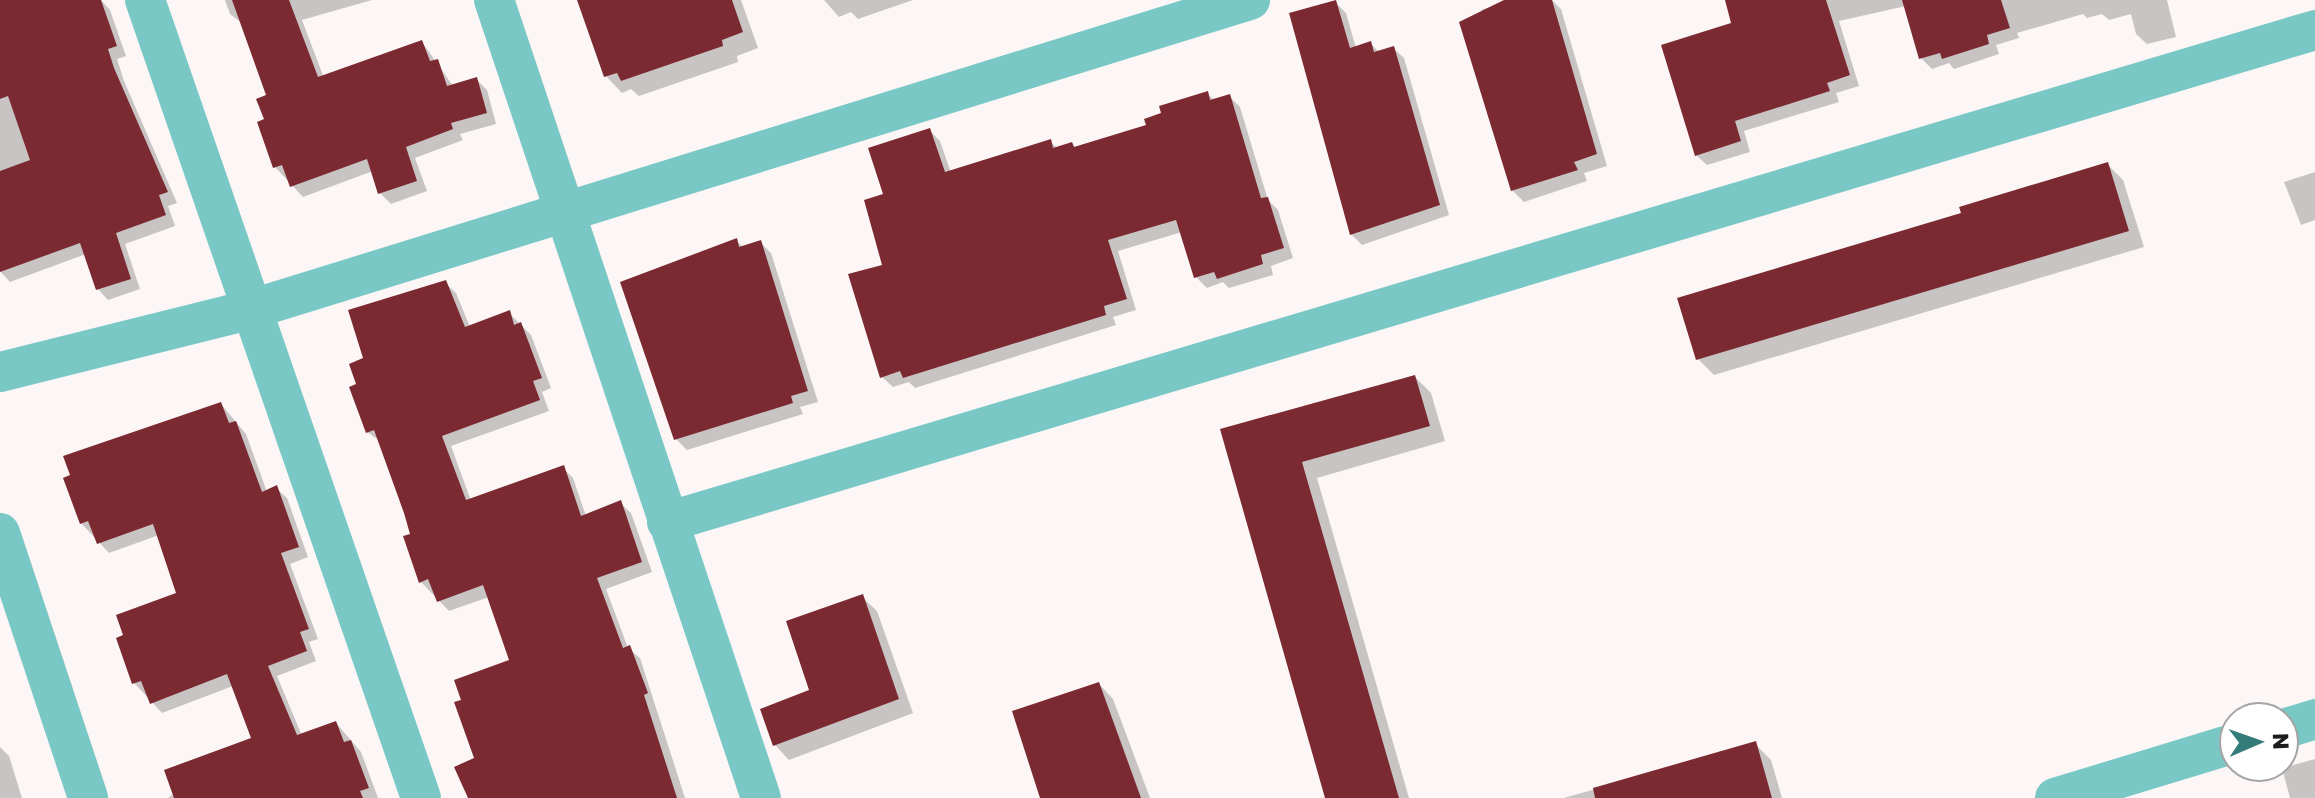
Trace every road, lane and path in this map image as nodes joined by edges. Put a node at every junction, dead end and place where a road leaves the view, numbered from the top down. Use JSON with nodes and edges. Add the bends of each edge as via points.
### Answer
{"nodes":[{"id":1,"x":145,"y":0,"type":"edge"},
{"id":2,"x":494,"y":0,"type":"edge"},
{"id":3,"x":1250,"y":0,"type":"edge"},
{"id":4,"x":2315,"y":30,"type":"edge"},
{"id":5,"x":569,"y":212,"type":"junction"},
{"id":6,"x":249,"y":310,"type":"junction"},
{"id":7,"x":0,"y":372,"type":"edge"},
{"id":8,"x":667,"y":522,"type":"junction"},
{"id":9,"x":0,"y":533,"type":"edge"},
{"id":10,"x":2219,"y":748,"type":"edge"},
{"id":11,"x":88,"y":798,"type":"edge"},
{"id":12,"x":421,"y":798,"type":"edge"},
{"id":13,"x":761,"y":798,"type":"edge"},
{"id":14,"x":2055,"y":798,"type":"edge"}],
"edges":[{"from":1,"to":6,"type":"street"},
{"from":2,"to":5,"type":"street"},
{"from":3,"to":5,"type":"street"},
{"from":4,"to":8,"type":"street"},
{"from":5,"to":6,"type":"street"},
{"from":5,"to":8,"type":"street"},
{"from":6,"to":7,"type":"street"},
{"from":6,"to":12,"type":"street"},
{"from":8,"to":13,"type":"street"},
{"from":9,"to":11,"type":"street"},
{"from":10,"to":14,"type":"street"}]}
